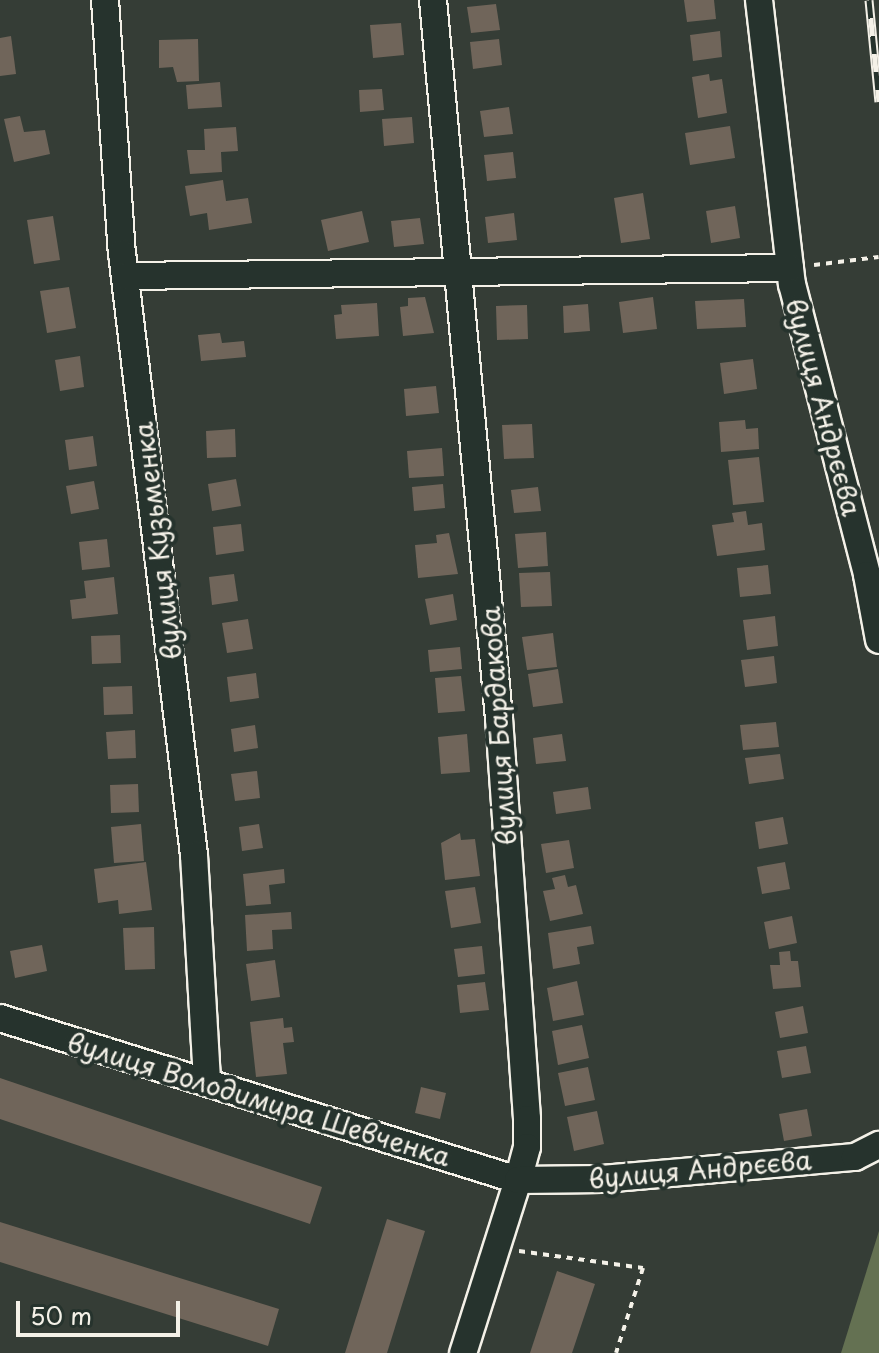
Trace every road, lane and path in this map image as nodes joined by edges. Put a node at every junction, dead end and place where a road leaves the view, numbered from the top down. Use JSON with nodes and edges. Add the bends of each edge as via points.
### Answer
{"nodes":[{"id":1,"x":105,"y":0,"type":"edge"},
{"id":2,"x":433,"y":0,"type":"edge"},
{"id":3,"x":759,"y":0,"type":"edge"},
{"id":4,"x":879,"y":257,"type":"edge"},
{"id":5,"x":790,"y":268,"type":"junction"},
{"id":6,"x":460,"y":272,"type":"junction"},
{"id":7,"x":125,"y":276,"type":"junction"},
{"id":8,"x":879,"y":640,"type":"edge"},
{"id":9,"x":0,"y":1018,"type":"edge"},
{"id":10,"x":207,"y":1082,"type":"junction"},
{"id":11,"x":879,"y":1145,"type":"edge"},
{"id":12,"x":518,"y":1180,"type":"junction"},
{"id":13,"x":497,"y":1248,"type":"junction"},
{"id":14,"x":463,"y":1353,"type":"edge"},
{"id":15,"x":616,"y":1353,"type":"edge"}],
"edges":[{"from":1,"to":7,"type":"street","name":"вулиця Кузьменка"},
{"from":2,"to":6,"type":"street","name":"вулиця Бардакова"},
{"from":3,"to":5,"type":"street","name":"вулиця Андрєєва"},
{"from":4,"to":5,"type":"path"},
{"from":5,"to":6,"type":"street","name":"вулиця Андрєєва"},
{"from":5,"to":8,"type":"street","name":"вулиця Андрєєва"},
{"from":6,"to":7,"type":"street"},
{"from":6,"to":12,"type":"street","name":"вулиця Бардакова","via":[[527,1119],[527,1147]]},
{"from":7,"to":10,"type":"street","name":"вулиця Кузьменка","via":[[194,855]]},
{"from":9,"to":10,"type":"street","name":"вулиця Володимира Шевченка"},
{"from":10,"to":12,"type":"street","name":"вулиця Володимира Шевченка"},
{"from":11,"to":12,"type":"street","name":"вулиця Андрєєва","via":[[855,1157],[602,1179]]},
{"from":12,"to":13,"type":"street","name":"вулиця Бардакова"},
{"from":13,"to":14,"type":"street","name":"вулиця Бардакова"},
{"from":13,"to":15,"type":"path","via":[[643,1268]]}]}
